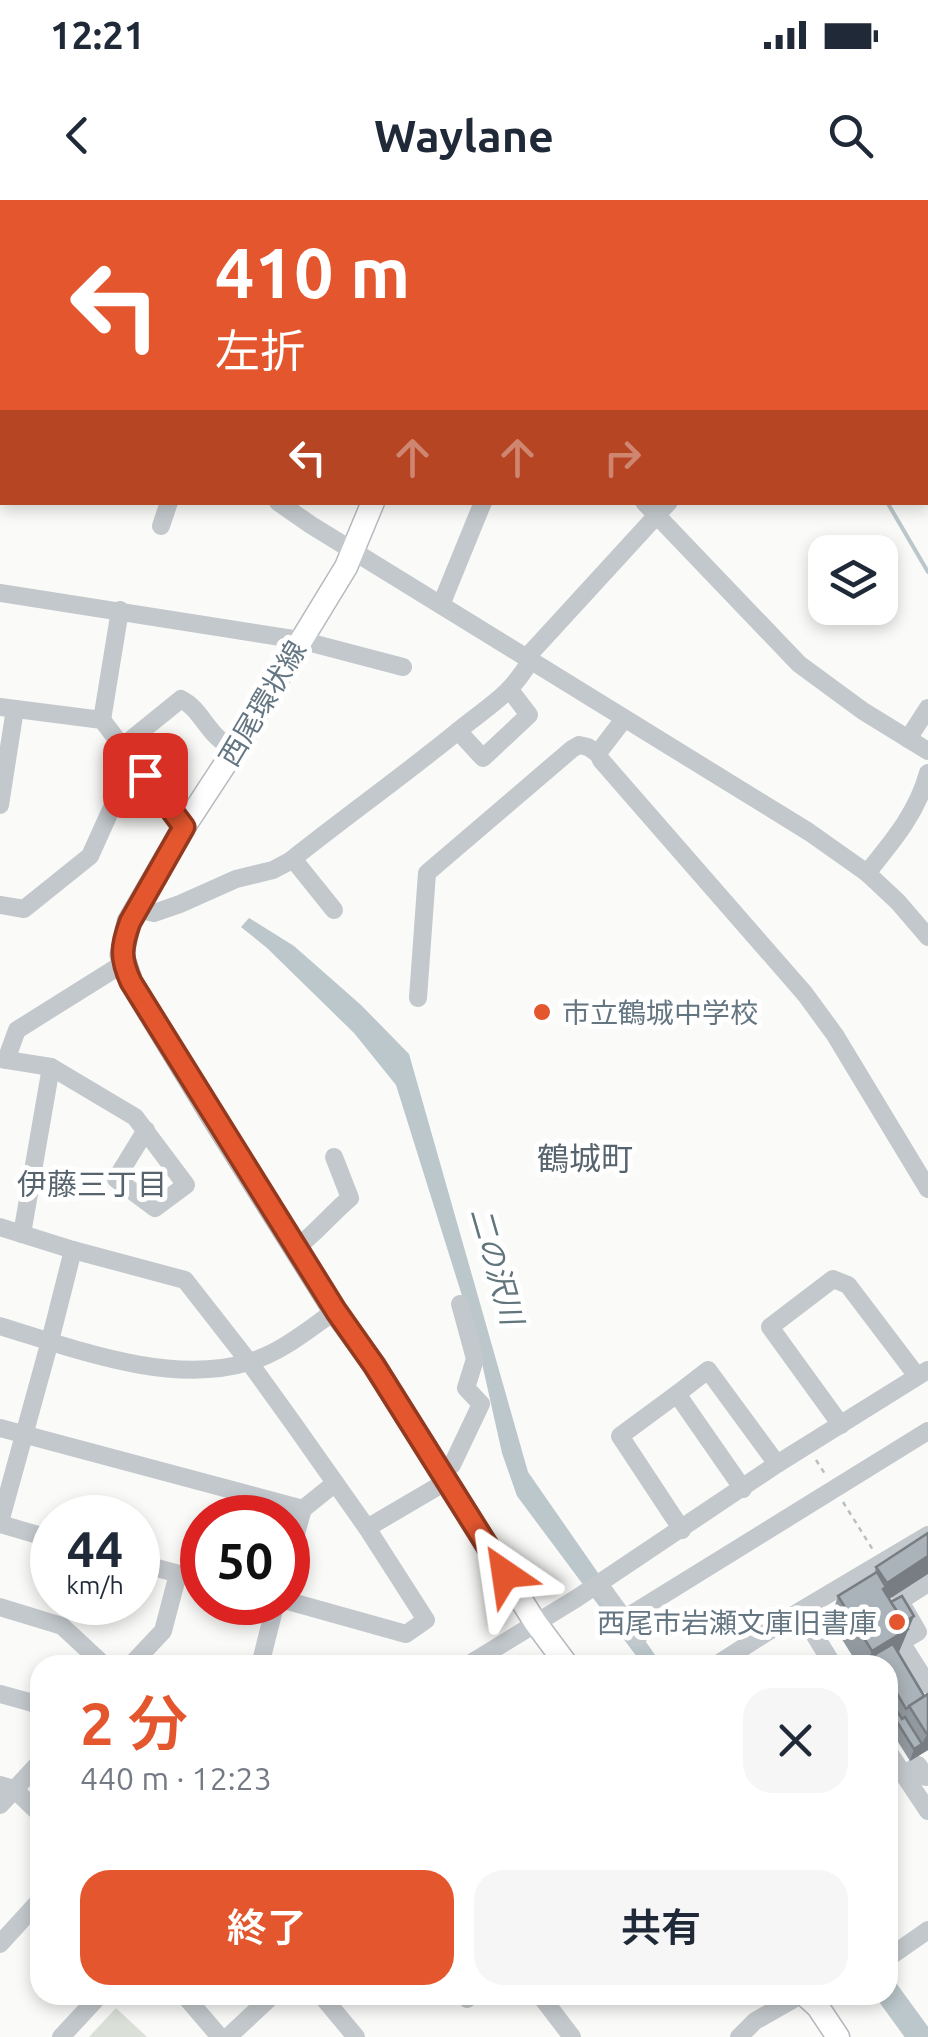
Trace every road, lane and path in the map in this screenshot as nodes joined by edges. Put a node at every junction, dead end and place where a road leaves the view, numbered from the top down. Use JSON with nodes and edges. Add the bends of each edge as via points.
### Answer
{"nodes":[{"id":1,"x":168,"y":505,"type":"edge"},
{"id":2,"x":282,"y":505,"type":"edge"},
{"id":3,"x":372,"y":505,"type":"edge"},
{"id":4,"x":483,"y":505,"type":"edge"},
{"id":5,"x":657,"y":507,"type":"edge"},
{"id":6,"x":160,"y":526,"type":"dead end"},
{"id":7,"x":353,"y":550,"type":"junction"},
{"id":8,"x":0,"y":593,"type":"edge"},
{"id":9,"x":441,"y":606,"type":"junction"},
{"id":10,"x":120,"y":610,"type":"junction"},
{"id":11,"x":300,"y":640,"type":"junction"},
{"id":12,"x":528,"y":659,"type":"junction"},
{"id":13,"x":403,"y":667,"type":"dead end"},
{"id":14,"x":510,"y":690,"type":"junction"},
{"id":15,"x":8,"y":708,"type":"edge"},
{"id":16,"x":928,"y":708,"type":"edge"},
{"id":17,"x":624,"y":719,"type":"junction"},
{"id":18,"x":102,"y":720,"type":"junction"},
{"id":19,"x":458,"y":731,"type":"junction"},
{"id":20,"x":908,"y":739,"type":"junction"},
{"id":21,"x":122,"y":746,"type":"junction"},
{"id":22,"x":234,"y":749,"type":"junction"},
{"id":23,"x":928,"y":751,"type":"edge"},
{"id":24,"x":598,"y":754,"type":"junction"},
{"id":25,"x":928,"y":773,"type":"edge"},
{"id":26,"x":145,"y":775,"type":"junction"},
{"id":27,"x":0,"y":805,"type":"edge"},
{"id":28,"x":184,"y":827,"type":"junction"},
{"id":29,"x":293,"y":859,"type":"junction"},
{"id":30,"x":867,"y":873,"type":"junction"},
{"id":31,"x":0,"y":904,"type":"edge"},
{"id":32,"x":137,"y":909,"type":"junction"},
{"id":33,"x":334,"y":910,"type":"dead end"},
{"id":34,"x":928,"y":936,"type":"edge"},
{"id":35,"x":124,"y":963,"type":"junction"},
{"id":36,"x":418,"y":998,"type":"dead end"},
{"id":37,"x":3,"y":1060,"type":"edge"},
{"id":38,"x":50,"y":1068,"type":"junction"},
{"id":39,"x":146,"y":1130,"type":"dead end"},
{"id":40,"x":334,"y":1157,"type":"dead end"},
{"id":41,"x":928,"y":1188,"type":"edge"},
{"id":42,"x":0,"y":1227,"type":"edge"},
{"id":43,"x":22,"y":1234,"type":"junction"},
{"id":44,"x":296,"y":1248,"type":"junction"},
{"id":45,"x":73,"y":1250,"type":"junction"},
{"id":46,"x":460,"y":1304,"type":"dead end"},
{"id":47,"x":336,"y":1311,"type":"junction"},
{"id":48,"x":0,"y":1326,"type":"edge"},
{"id":49,"x":50,"y":1341,"type":"junction"},
{"id":50,"x":249,"y":1362,"type":"junction"},
{"id":51,"x":923,"y":1373,"type":"edge"},
{"id":52,"x":677,"y":1394,"type":"junction"},
{"id":53,"x":841,"y":1425,"type":"junction"},
{"id":54,"x":0,"y":1428,"type":"edge"},
{"id":55,"x":928,"y":1431,"type":"edge"},
{"id":56,"x":25,"y":1434,"type":"junction"},
{"id":57,"x":808,"y":1446,"type":"junction"},
{"id":58,"x":777,"y":1464,"type":"junction"},
{"id":59,"x":444,"y":1476,"type":"junction"},
{"id":60,"x":334,"y":1484,"type":"junction"},
{"id":61,"x":743,"y":1488,"type":"junction"},
{"id":62,"x":834,"y":1489,"type":"junction"},
{"id":63,"x":250,"y":1495,"type":"edge"},
{"id":64,"x":310,"y":1503,"type":"edge"},
{"id":65,"x":0,"y":1523,"type":"edge"},
{"id":66,"x":367,"y":1528,"type":"junction"},
{"id":67,"x":682,"y":1530,"type":"junction"},
{"id":68,"x":30,"y":1532,"type":"edge"},
{"id":69,"x":928,"y":1535,"type":"edge"},
{"id":70,"x":881,"y":1563,"type":"junction"},
{"id":71,"x":160,"y":1569,"type":"edge"},
{"id":72,"x":178,"y":1574,"type":"joint"},
{"id":73,"x":607,"y":1579,"type":"junction"},
{"id":74,"x":928,"y":1583,"type":"edge"},
{"id":75,"x":0,"y":1607,"type":"edge"},
{"id":76,"x":310,"y":1607,"type":"edge"},
{"id":77,"x":800,"y":1611,"type":"junction"},
{"id":78,"x":624,"y":1619,"type":"junction"},
{"id":79,"x":535,"y":1622,"type":"junction"},
{"id":80,"x":270,"y":1625,"type":"edge"},
{"id":81,"x":638,"y":1638,"type":"dead end"},
{"id":82,"x":93,"y":1655,"type":"edge"},
{"id":83,"x":140,"y":1655,"type":"edge"},
{"id":84,"x":263,"y":1655,"type":"edge"},
{"id":85,"x":484,"y":1655,"type":"edge"},
{"id":86,"x":559,"y":1655,"type":"edge"},
{"id":87,"x":732,"y":1655,"type":"edge"},
{"id":88,"x":827,"y":1655,"type":"edge"},
{"id":89,"x":928,"y":1684,"type":"edge"},
{"id":90,"x":0,"y":1694,"type":"edge"},
{"id":91,"x":30,"y":1703,"type":"edge"},
{"id":92,"x":898,"y":1766,"type":"edge"},
{"id":93,"x":30,"y":1770,"type":"edge"},
{"id":94,"x":904,"y":1775,"type":"junction"},
{"id":95,"x":928,"y":1775,"type":"edge"},
{"id":96,"x":7,"y":1788,"type":"edge"},
{"id":97,"x":0,"y":1805,"type":"edge"},
{"id":98,"x":30,"y":1806,"type":"edge"},
{"id":99,"x":928,"y":1811,"type":"edge"},
{"id":100,"x":30,"y":1911,"type":"edge"},
{"id":101,"x":928,"y":1930,"type":"edge"},
{"id":102,"x":0,"y":1944,"type":"edge"},
{"id":103,"x":898,"y":1951,"type":"edge"},
{"id":104,"x":91,"y":2005,"type":"edge"},
{"id":105,"x":193,"y":2005,"type":"edge"},
{"id":106,"x":262,"y":2005,"type":"edge"},
{"id":107,"x":329,"y":2005,"type":"edge"},
{"id":108,"x":546,"y":2005,"type":"edge"},
{"id":109,"x":797,"y":2005,"type":"edge"},
{"id":110,"x":819,"y":2005,"type":"edge"},
{"id":111,"x":563,"y":2034,"type":"edge"},
{"id":112,"x":61,"y":2037,"type":"edge"},
{"id":113,"x":220,"y":2037,"type":"edge"},
{"id":114,"x":228,"y":2037,"type":"edge"},
{"id":115,"x":356,"y":2037,"type":"edge"},
{"id":116,"x":739,"y":2037,"type":"edge"},
{"id":117,"x":838,"y":2037,"type":"edge"}],
"edges":[{"from":1,"to":6,"type":"street"},
{"from":2,"to":7,"type":"street"},
{"from":3,"to":7,"type":"main road","name":"西尾環状線"},
{"from":4,"to":9,"type":"street"},
{"from":5,"to":12,"type":"street"},
{"from":5,"to":20,"type":"street","via":[[799,664]]},
{"from":7,"to":9,"type":"street"},
{"from":7,"to":11,"type":"main road","name":"西尾環状線"},
{"from":8,"to":10,"type":"street"},
{"from":9,"to":12,"type":"street"},
{"from":10,"to":11,"type":"street"},
{"from":10,"to":18,"type":"street"},
{"from":11,"to":13,"type":"street"},
{"from":11,"to":22,"type":"main road","name":"西尾環状線"},
{"from":12,"to":14,"type":"street"},
{"from":12,"to":17,"type":"street"},
{"from":14,"to":19,"type":"street"},
{"from":14,"to":19,"type":"street","via":[[530,715],[483,758]]},
{"from":15,"to":18,"type":"street"},
{"from":15,"to":27,"type":"street"},
{"from":16,"to":20,"type":"street"},
{"from":17,"to":24,"type":"street"},
{"from":17,"to":30,"type":"street"},
{"from":18,"to":21,"type":"street"},
{"from":19,"to":29,"type":"street"},
{"from":20,"to":23,"type":"street"},
{"from":21,"to":22,"type":"street","via":[[181,699],[217,740]]},
{"from":21,"to":26,"type":"street"},
{"from":22,"to":28,"type":"main road","name":"西尾環状線"},
{"from":24,"to":36,"type":"street","via":[[572,748],[427,873]]},
{"from":24,"to":41,"type":"street","via":[[805,994]]},
{"from":25,"to":30,"type":"street","via":[[906,825]]},
{"from":26,"to":28,"type":"street"},
{"from":26,"to":31,"type":"street","via":[[118,794],[90,856],[24,908]]},
{"from":28,"to":32,"type":"main road","name":"西尾環状線"},
{"from":29,"to":32,"type":"street","via":[[154,913]]},
{"from":29,"to":33,"type":"street"},
{"from":30,"to":34,"type":"street"},
{"from":32,"to":35,"type":"main road","name":"西尾環状線","via":[[124,937]]},
{"from":35,"to":37,"type":"street","via":[[17,1030]]},
{"from":35,"to":44,"type":"main road"},
{"from":37,"to":38,"type":"street"},
{"from":38,"to":39,"type":"street"},
{"from":38,"to":43,"type":"street"},
{"from":40,"to":44,"type":"street","via":[[350,1198]]},
{"from":42,"to":43,"type":"street"},
{"from":43,"to":45,"type":"street"},
{"from":44,"to":47,"type":"main road"},
{"from":45,"to":49,"type":"street"},
{"from":45,"to":50,"type":"street","via":[[186,1280]]},
{"from":46,"to":59,"type":"street","via":[[475,1359],[466,1388],[481,1404]]},
{"from":47,"to":50,"type":"street"},
{"from":47,"to":59,"type":"main road"},
{"from":48,"to":49,"type":"street"},
{"from":49,"to":50,"type":"street","via":[[168,1370]]},
{"from":49,"to":56,"type":"street"},
{"from":50,"to":60,"type":"street"},
{"from":51,"to":53,"type":"street"},
{"from":51,"to":53,"type":"street","via":[[848,1285],[833,1279],[770,1327]]},
{"from":52,"to":58,"type":"street","via":[[708,1370]]},
{"from":52,"to":61,"type":"street"},
{"from":52,"to":67,"type":"street","via":[[620,1436]]},
{"from":53,"to":57,"type":"street"},
{"from":54,"to":56,"type":"street"},
{"from":55,"to":62,"type":"street"},
{"from":56,"to":63,"type":"street"},
{"from":56,"to":65,"type":"street"},
{"from":57,"to":58,"type":"street"},
{"from":57,"to":62,"type":"path"},
{"from":58,"to":61,"type":"street"},
{"from":59,"to":66,"type":"street"},
{"from":59,"to":79,"type":"main road"},
{"from":60,"to":64,"type":"street"},
{"from":60,"to":66,"type":"street"},
{"from":61,"to":67,"type":"street"},
{"from":62,"to":70,"type":"path"},
{"from":62,"to":78,"type":"street"},
{"from":65,"to":68,"type":"street"},
{"from":66,"to":76,"type":"street","via":[[426,1620],[406,1634]]},
{"from":67,"to":73,"type":"street"},
{"from":69,"to":70,"type":"street"},
{"from":70,"to":77,"type":"street"},
{"from":71,"to":72,"type":"street"},
{"from":72,"to":83,"type":"street","via":[[163,1631]]},
{"from":73,"to":78,"type":"street"},
{"from":73,"to":79,"type":"street"},
{"from":74,"to":89,"type":"street","via":[[900,1601],[918,1632],[901,1642]]},
{"from":75,"to":82,"type":"street","via":[[62,1626]]},
{"from":77,"to":87,"type":"street"},
{"from":77,"to":88,"type":"street"},
{"from":78,"to":81,"type":"street"},
{"from":79,"to":85,"type":"street"},
{"from":79,"to":86,"type":"main road"},
{"from":80,"to":84,"type":"street"},
{"from":90,"to":91,"type":"street"},
{"from":92,"to":94,"type":"street"},
{"from":93,"to":96,"type":"street"},
{"from":94,"to":95,"type":"street","via":[[918,1765]]},
{"from":94,"to":99,"type":"street"},
{"from":96,"to":97,"type":"street"},
{"from":96,"to":98,"type":"street"},
{"from":100,"to":102,"type":"street"},
{"from":101,"to":103,"type":"street"},
{"from":104,"to":112,"type":"street"},
{"from":105,"to":113,"type":"street"},
{"from":106,"to":114,"type":"street"},
{"from":107,"to":115,"type":"street"},
{"from":108,"to":111,"type":"street"},
{"from":109,"to":116,"type":"street","via":[[756,2021]]},
{"from":110,"to":117,"type":"main road"}]}
